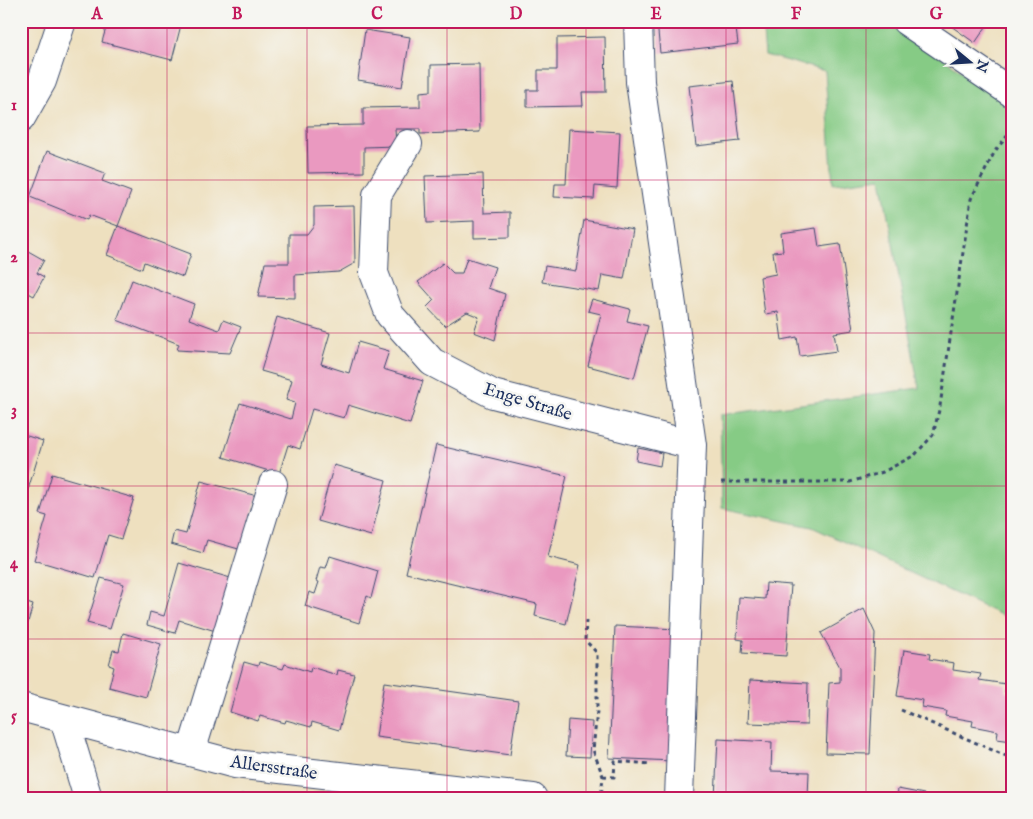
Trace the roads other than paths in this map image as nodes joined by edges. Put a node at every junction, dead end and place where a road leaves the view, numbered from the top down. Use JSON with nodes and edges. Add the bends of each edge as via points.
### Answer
{"nodes":[{"id":1,"x":62,"y":21,"type":"edge"},
{"id":2,"x":638,"y":21,"type":"edge"},
{"id":3,"x":906,"y":21,"type":"edge"},
{"id":4,"x":1012,"y":93,"type":"edge"},
{"id":5,"x":21,"y":118,"type":"edge"},
{"id":6,"x":408,"y":144,"type":"dead end"},
{"id":7,"x":692,"y":445,"type":"junction"},
{"id":8,"x":273,"y":484,"type":"dead end"},
{"id":9,"x":21,"y":707,"type":"edge"},
{"id":10,"x":64,"y":718,"type":"junction"},
{"id":11,"x":191,"y":752,"type":"junction"},
{"id":12,"x":88,"y":798,"type":"edge"},
{"id":13,"x":533,"y":798,"type":"edge"},
{"id":14,"x":679,"y":798,"type":"edge"}],
"edges":[{"from":1,"to":5,"type":"street","via":[[42,81]]},
{"from":2,"to":7,"type":"street","via":[[640,82]]},
{"from":3,"to":4,"type":"street"},
{"from":6,"to":7,"type":"street","name":"Enge Straße","via":[[377,195],[374,273],[390,315],[432,362],[493,394]]},
{"from":7,"to":14,"type":"street"},
{"from":8,"to":11,"type":"street"},
{"from":9,"to":10,"type":"street","name":"Allersstraße"},
{"from":10,"to":11,"type":"street","name":"Allersstraße"},
{"from":10,"to":12,"type":"street"},
{"from":11,"to":13,"type":"street","name":"Allersstraße","via":[[235,764]]}]}
